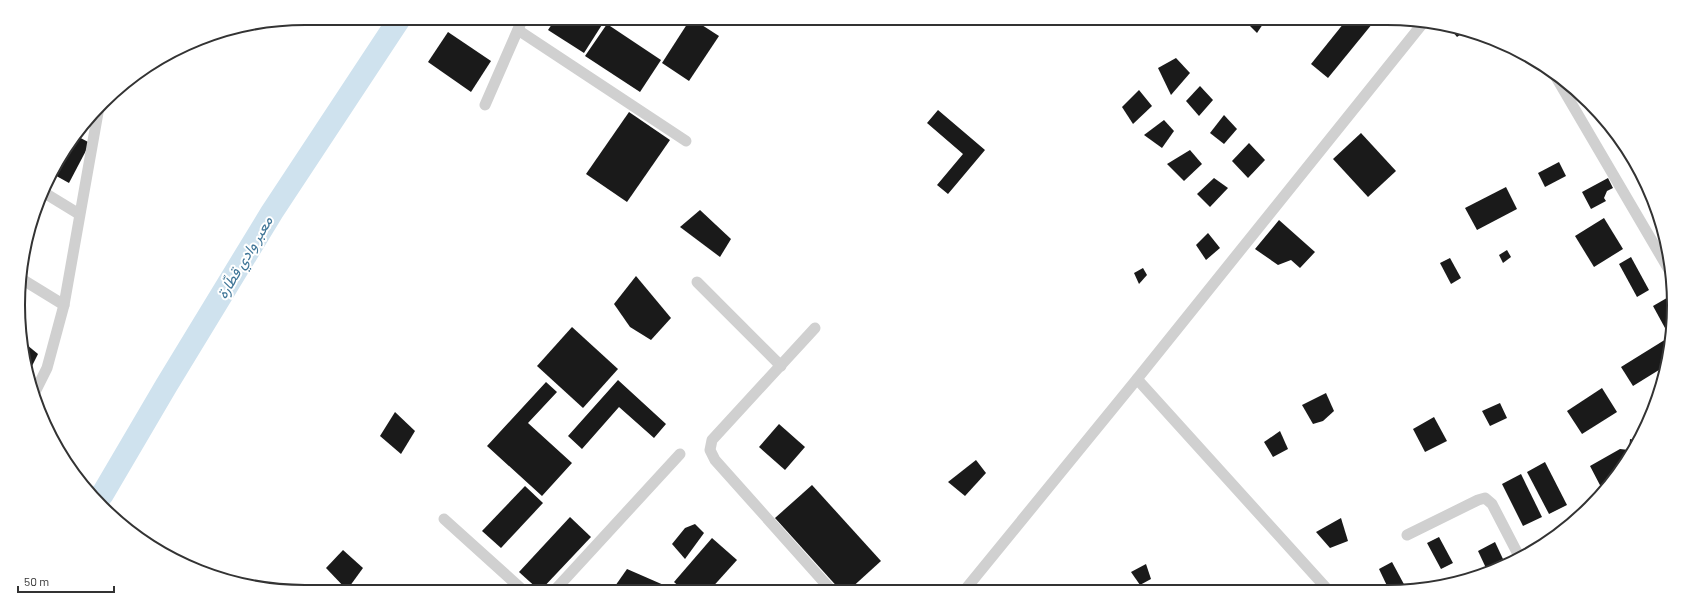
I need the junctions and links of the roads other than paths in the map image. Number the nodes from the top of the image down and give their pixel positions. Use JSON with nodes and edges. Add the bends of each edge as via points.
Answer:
{"nodes":[{"id":1,"x":520,"y":25,"type":"edge"},
{"id":2,"x":1420,"y":27,"type":"edge"},
{"id":3,"x":518,"y":30,"type":"junction"},
{"id":4,"x":1561,"y":86,"type":"edge"},
{"id":5,"x":485,"y":105,"type":"dead end"},
{"id":6,"x":93,"y":121,"type":"edge"},
{"id":7,"x":686,"y":141,"type":"dead end"},
{"id":8,"x":48,"y":195,"type":"edge"},
{"id":9,"x":79,"y":214,"type":"junction"},
{"id":10,"x":1664,"y":261,"type":"edge"},
{"id":11,"x":26,"y":282,"type":"edge"},
{"id":12,"x":697,"y":282,"type":"dead end"},
{"id":13,"x":64,"y":305,"type":"junction"},
{"id":14,"x":815,"y":328,"type":"dead end"},
{"id":15,"x":781,"y":366,"type":"junction"},
{"id":16,"x":1137,"y":379,"type":"junction"},
{"id":17,"x":38,"y":387,"type":"edge"},
{"id":18,"x":680,"y":454,"type":"dead end"},
{"id":19,"x":444,"y":520,"type":"dead end"},
{"id":20,"x":1407,"y":535,"type":"dead end"},
{"id":21,"x":1517,"y":553,"type":"edge"},
{"id":22,"x":517,"y":585,"type":"edge"},
{"id":23,"x":560,"y":585,"type":"edge"},
{"id":24,"x":827,"y":585,"type":"edge"},
{"id":25,"x":968,"y":585,"type":"edge"},
{"id":26,"x":1323,"y":585,"type":"edge"}],
"edges":[{"from":1,"to":3,"type":"street"},
{"from":2,"to":16,"type":"street"},
{"from":3,"to":5,"type":"street"},
{"from":3,"to":7,"type":"street"},
{"from":4,"to":10,"type":"street"},
{"from":6,"to":9,"type":"street"},
{"from":8,"to":9,"type":"street"},
{"from":9,"to":13,"type":"street"},
{"from":11,"to":13,"type":"street"},
{"from":12,"to":15,"type":"street"},
{"from":13,"to":17,"type":"street","via":[[47,368]]},
{"from":14,"to":15,"type":"street"},
{"from":15,"to":24,"type":"street","via":[[712,440],[710,450],[714,460]]},
{"from":16,"to":25,"type":"street"},
{"from":16,"to":26,"type":"street"},
{"from":18,"to":23,"type":"street"},
{"from":19,"to":22,"type":"street"},
{"from":20,"to":21,"type":"street","via":[[1485,498],[1492,504]]}]}
